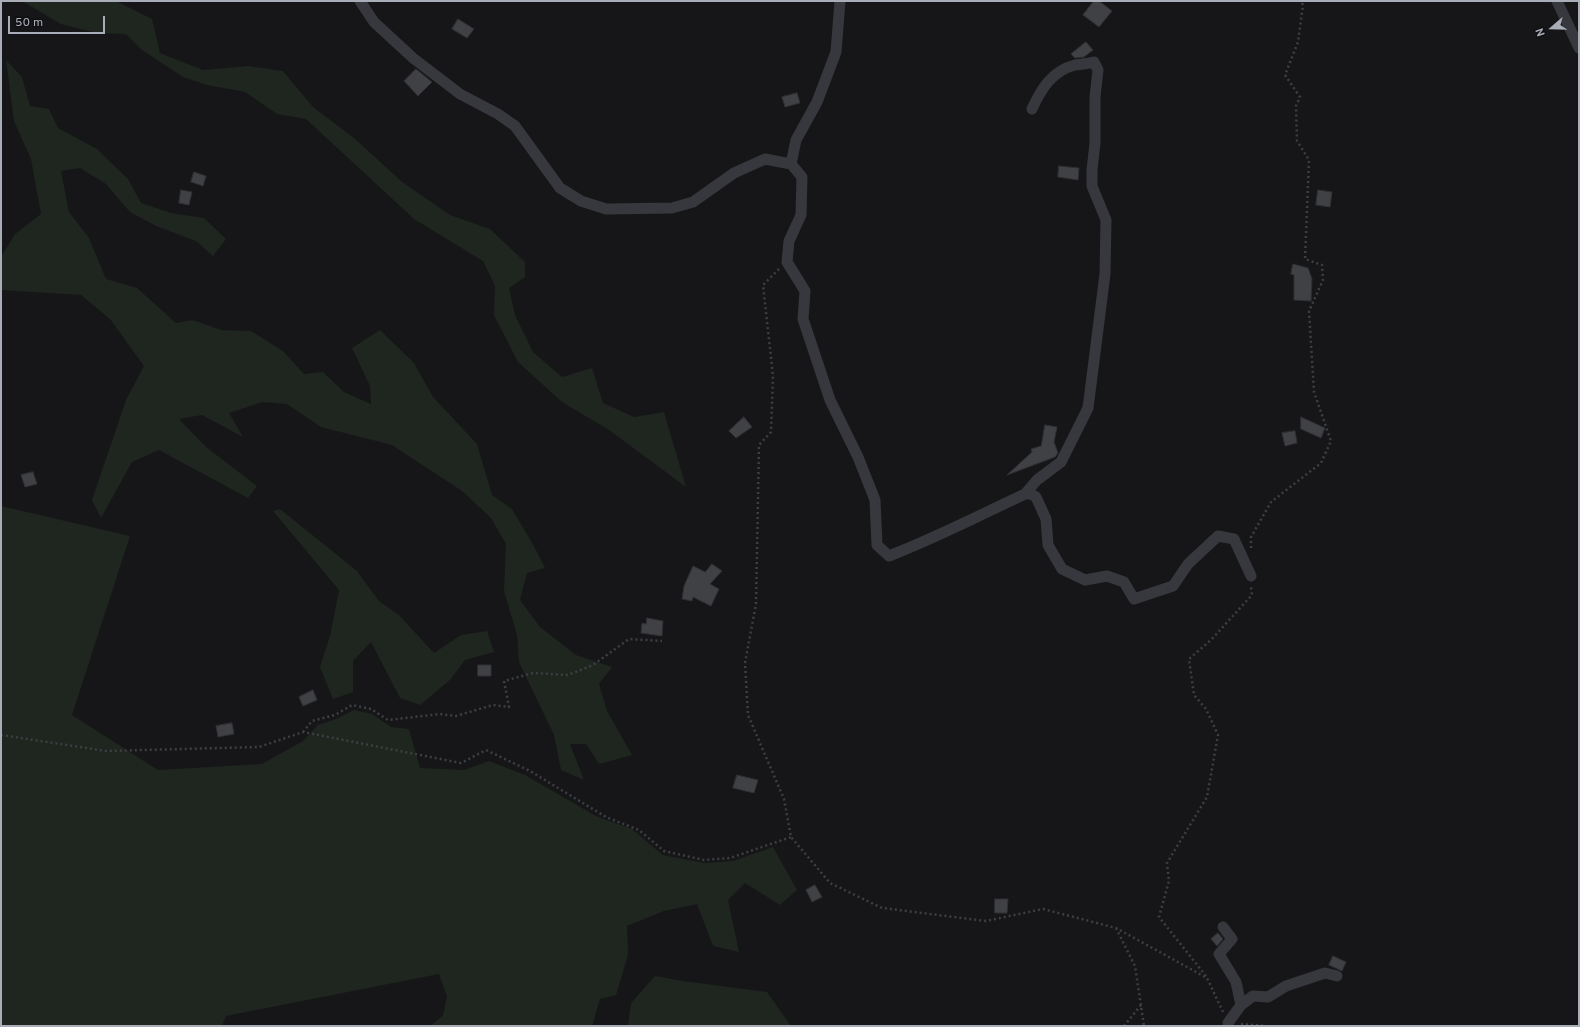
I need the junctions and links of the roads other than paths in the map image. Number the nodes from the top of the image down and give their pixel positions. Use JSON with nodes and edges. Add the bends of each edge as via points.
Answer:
{"nodes":[{"id":1,"x":360,"y":1,"type":"edge"},
{"id":2,"x":840,"y":1,"type":"edge"},
{"id":3,"x":1557,"y":1,"type":"edge"},
{"id":4,"x":1579,"y":48,"type":"edge"},
{"id":5,"x":1032,"y":108,"type":"dead end"},
{"id":6,"x":790,"y":164,"type":"junction"},
{"id":7,"x":1025,"y":494,"type":"junction"},
{"id":8,"x":1251,"y":576,"type":"road end"},
{"id":9,"x":1223,"y":927,"type":"dead end"},
{"id":10,"x":1337,"y":976,"type":"dead end"},
{"id":11,"x":1241,"y":1005,"type":"junction"},
{"id":12,"x":1228,"y":1023,"type":"road end"}],
"edges":[{"from":1,"to":6,"type":"street","via":[[374,22],[413,58],[460,94],[515,126],[560,188],[581,201],[606,209],[672,208],[693,202],[734,173],[765,159]]},
{"from":2,"to":6,"type":"street","via":[[836,52],[817,102],[796,140]]},
{"from":3,"to":4,"type":"street"},
{"from":5,"to":7,"type":"street","via":[[1041,89],[1056,74],[1094,62],[1098,70],[1092,186],[1106,220],[1105,274],[1088,408],[1061,462],[1037,480]]},
{"from":6,"to":7,"type":"street","via":[[802,177],[801,215],[789,241],[787,262],[805,291],[803,319],[830,400],[858,457],[875,500],[877,545],[889,556],[932,539]]},
{"from":7,"to":8,"type":"street","via":[[1036,497],[1046,519],[1048,545],[1062,568],[1085,580],[1107,576],[1124,582],[1134,600],[1172,586],[1188,564],[1218,536],[1234,539]]},
{"from":9,"to":11,"type":"street","via":[[1232,939],[1219,954],[1236,982]]},
{"from":10,"to":11,"type":"street","via":[[1326,973],[1286,986],[1268,997],[1253,996]]},
{"from":11,"to":12,"type":"street"}]}
